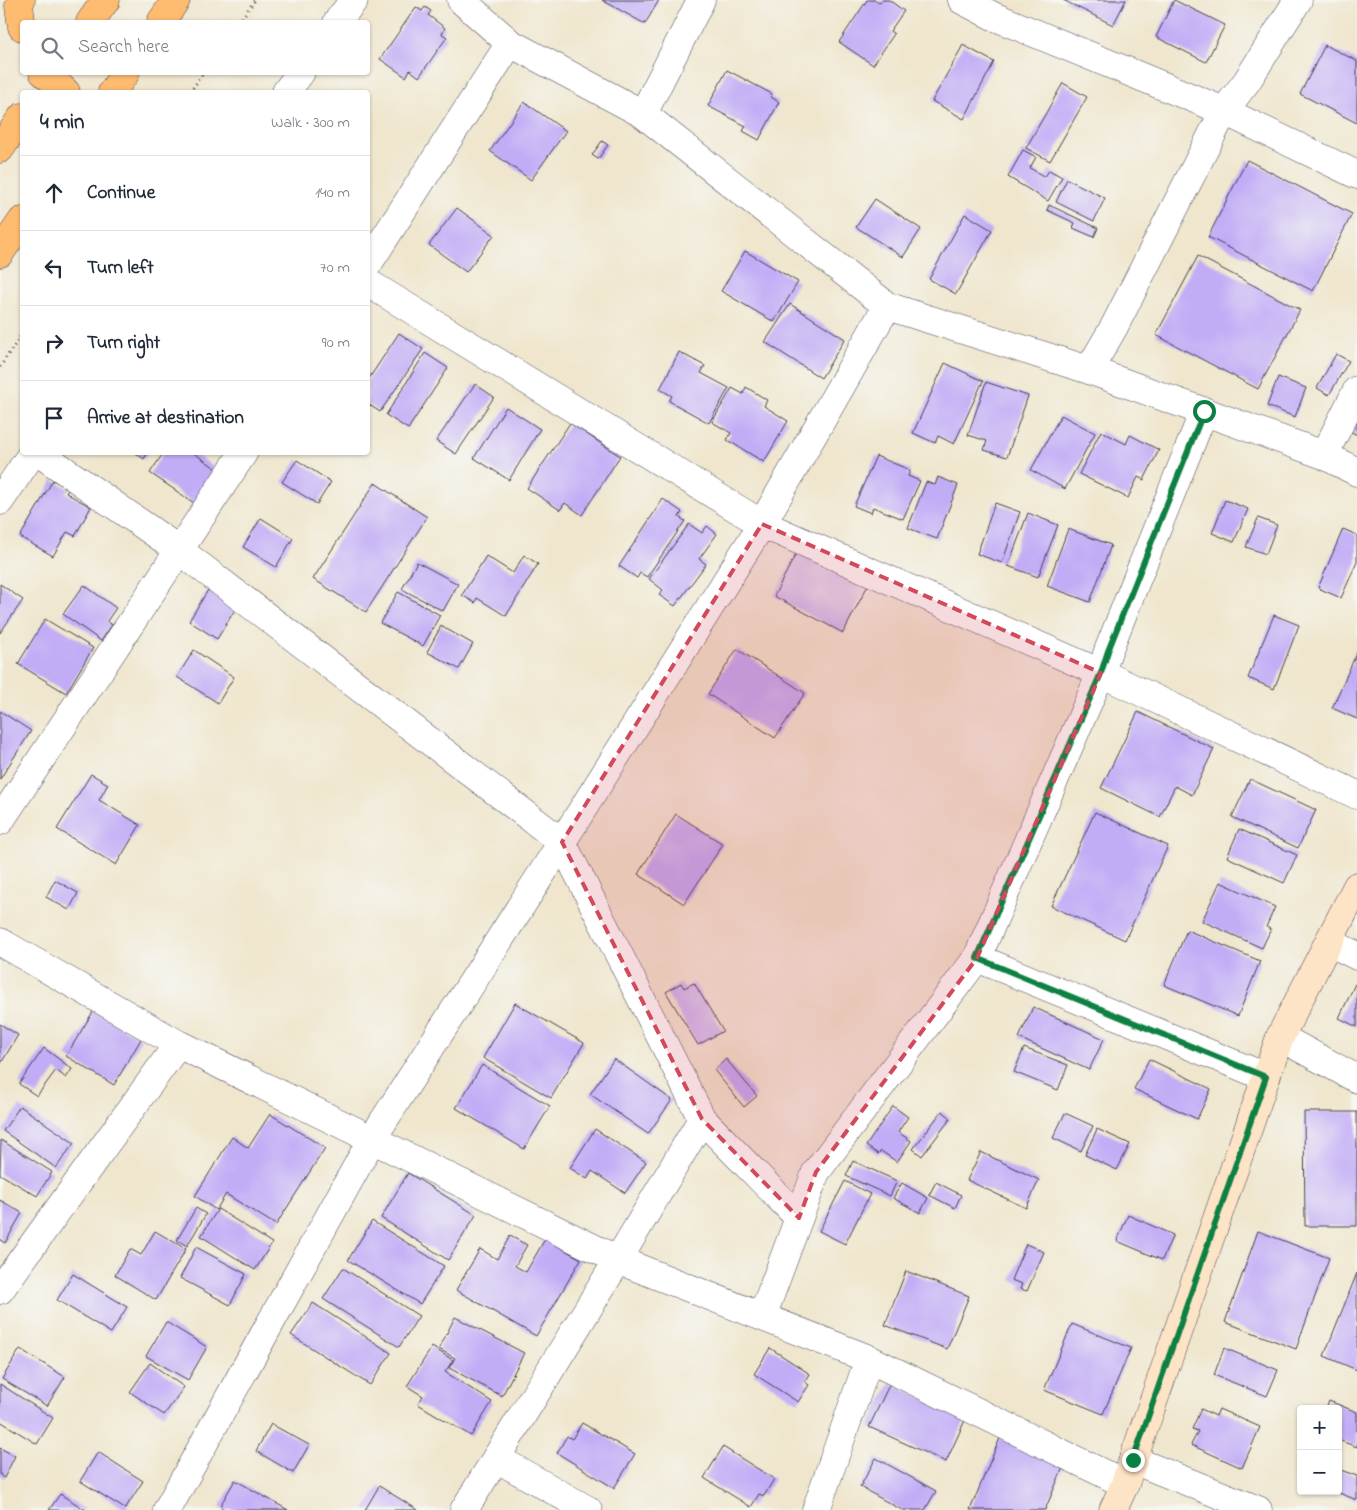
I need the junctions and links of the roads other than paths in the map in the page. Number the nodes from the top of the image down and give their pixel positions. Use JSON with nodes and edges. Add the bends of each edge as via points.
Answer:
{"nodes":[{"id":1,"x":21,"y":0,"type":"edge"},
{"id":2,"x":106,"y":0,"type":"edge"},
{"id":3,"x":176,"y":0,"type":"edge"},
{"id":4,"x":354,"y":0,"type":"edge"},
{"id":5,"x":461,"y":0,"type":"edge"},
{"id":6,"x":701,"y":0,"type":"edge"},
{"id":7,"x":962,"y":0,"type":"edge"},
{"id":8,"x":1298,"y":0,"type":"edge"},
{"id":9,"x":997,"y":8,"type":"edge"},
{"id":10,"x":21,"y":20,"type":"edge"},
{"id":11,"x":91,"y":20,"type":"edge"},
{"id":12,"x":161,"y":20,"type":"edge"},
{"id":13,"x":339,"y":20,"type":"edge"},
{"id":14,"x":510,"y":44,"type":"junction"},
{"id":15,"x":124,"y":75,"type":"edge"},
{"id":16,"x":299,"y":75,"type":"edge"},
{"id":17,"x":113,"y":90,"type":"edge"},
{"id":18,"x":288,"y":90,"type":"edge"},
{"id":19,"x":1224,"y":111,"type":"junction"},
{"id":20,"x":643,"y":114,"type":"junction"},
{"id":21,"x":20,"y":120,"type":"edge"},
{"id":22,"x":0,"y":149,"type":"edge"},
{"id":23,"x":1357,"y":175,"type":"edge"},
{"id":24,"x":20,"y":224,"type":"edge"},
{"id":25,"x":0,"y":254,"type":"edge"},
{"id":26,"x":370,"y":261,"type":"edge"},
{"id":27,"x":370,"y":284,"type":"edge"},
{"id":28,"x":888,"y":306,"type":"junction"},
{"id":29,"x":1089,"y":370,"type":"junction"},
{"id":30,"x":1357,"y":390,"type":"edge"},
{"id":31,"x":1204,"y":411,"type":"junction"},
{"id":32,"x":1324,"y":454,"type":"junction"},
{"id":33,"x":31,"y":455,"type":"edge"},
{"id":34,"x":42,"y":455,"type":"edge"},
{"id":35,"x":242,"y":455,"type":"edge"},
{"id":36,"x":1357,"y":472,"type":"edge"},
{"id":37,"x":0,"y":501,"type":"edge"},
{"id":38,"x":762,"y":524,"type":"junction"},
{"id":39,"x":179,"y":550,"type":"junction"},
{"id":40,"x":1101,"y":673,"type":"junction"},
{"id":41,"x":1357,"y":795,"type":"edge"},
{"id":42,"x":0,"y":820,"type":"edge"},
{"id":43,"x":562,"y":842,"type":"junction"},
{"id":44,"x":1357,"y":886,"type":"edge"},
{"id":45,"x":0,"y":942,"type":"edge"},
{"id":46,"x":1328,"y":942,"type":"junction"},
{"id":47,"x":1357,"y":956,"type":"edge"},
{"id":48,"x":977,"y":958,"type":"junction"},
{"id":49,"x":1280,"y":1037,"type":"junction"},
{"id":50,"x":178,"y":1044,"type":"junction"},
{"id":51,"x":1266,"y":1077,"type":"junction"},
{"id":52,"x":1357,"y":1079,"type":"edge"},
{"id":53,"x":702,"y":1119,"type":"junction"},
{"id":54,"x":372,"y":1139,"type":"junction"},
{"id":55,"x":799,"y":1218,"type":"junction"},
{"id":56,"x":618,"y":1260,"type":"junction"},
{"id":57,"x":0,"y":1290,"type":"edge"},
{"id":58,"x":762,"y":1317,"type":"junction"},
{"id":59,"x":869,"y":1359,"type":"junction"},
{"id":60,"x":496,"y":1458,"type":"junction"},
{"id":61,"x":1129,"y":1472,"type":"junction"},
{"id":62,"x":167,"y":1510,"type":"edge"},
{"id":63,"x":464,"y":1510,"type":"edge"},
{"id":64,"x":588,"y":1510,"type":"edge"},
{"id":65,"x":816,"y":1510,"type":"edge"},
{"id":66,"x":1112,"y":1510,"type":"edge"},
{"id":67,"x":1258,"y":1510,"type":"edge"}],
"edges":[{"from":1,"to":10,"type":"main road"},
{"from":2,"to":11,"type":"main road"},
{"from":3,"to":12,"type":"main road"},
{"from":4,"to":13,"type":"street"},
{"from":5,"to":14,"type":"street"},
{"from":6,"to":20,"type":"street"},
{"from":7,"to":9,"type":"street"},
{"from":8,"to":19,"type":"street"},
{"from":9,"to":19,"type":"street"},
{"from":14,"to":20,"type":"street"},
{"from":14,"to":26,"type":"street"},
{"from":15,"to":17,"type":"main road"},
{"from":16,"to":18,"type":"street"},
{"from":19,"to":23,"type":"street"},
{"from":19,"to":29,"type":"street"},
{"from":20,"to":28,"type":"street"},
{"from":21,"to":22,"type":"main road"},
{"from":24,"to":25,"type":"main road"},
{"from":27,"to":38,"type":"street"},
{"from":28,"to":29,"type":"street"},
{"from":28,"to":38,"type":"street"},
{"from":29,"to":31,"type":"street"},
{"from":30,"to":32,"type":"street"},
{"from":31,"to":32,"type":"street"},
{"from":31,"to":40,"type":"street"},
{"from":32,"to":36,"type":"street"},
{"from":33,"to":37,"type":"street"},
{"from":34,"to":39,"type":"street"},
{"from":35,"to":39,"type":"street"},
{"from":38,"to":40,"type":"street"},
{"from":38,"to":43,"type":"street"},
{"from":39,"to":42,"type":"street"},
{"from":39,"to":43,"type":"street"},
{"from":40,"to":41,"type":"street"},
{"from":40,"to":48,"type":"street"},
{"from":43,"to":53,"type":"street"},
{"from":43,"to":54,"type":"street"},
{"from":44,"to":46,"type":"street"},
{"from":45,"to":50,"type":"street"},
{"from":46,"to":47,"type":"street"},
{"from":46,"to":49,"type":"street"},
{"from":48,"to":51,"type":"street"},
{"from":48,"to":55,"type":"street","via":[[816,1172]]},
{"from":49,"to":51,"type":"street"},
{"from":49,"to":52,"type":"street"},
{"from":50,"to":54,"type":"street"},
{"from":50,"to":57,"type":"street"},
{"from":51,"to":61,"type":"street"},
{"from":53,"to":55,"type":"street"},
{"from":53,"to":56,"type":"street"},
{"from":54,"to":56,"type":"street"},
{"from":54,"to":62,"type":"street"},
{"from":55,"to":58,"type":"street"},
{"from":56,"to":58,"type":"street"},
{"from":56,"to":60,"type":"street"},
{"from":58,"to":59,"type":"street"},
{"from":59,"to":61,"type":"street"},
{"from":59,"to":65,"type":"street"},
{"from":60,"to":63,"type":"street"},
{"from":60,"to":64,"type":"street"},
{"from":61,"to":66,"type":"street"},
{"from":61,"to":67,"type":"street"}]}
